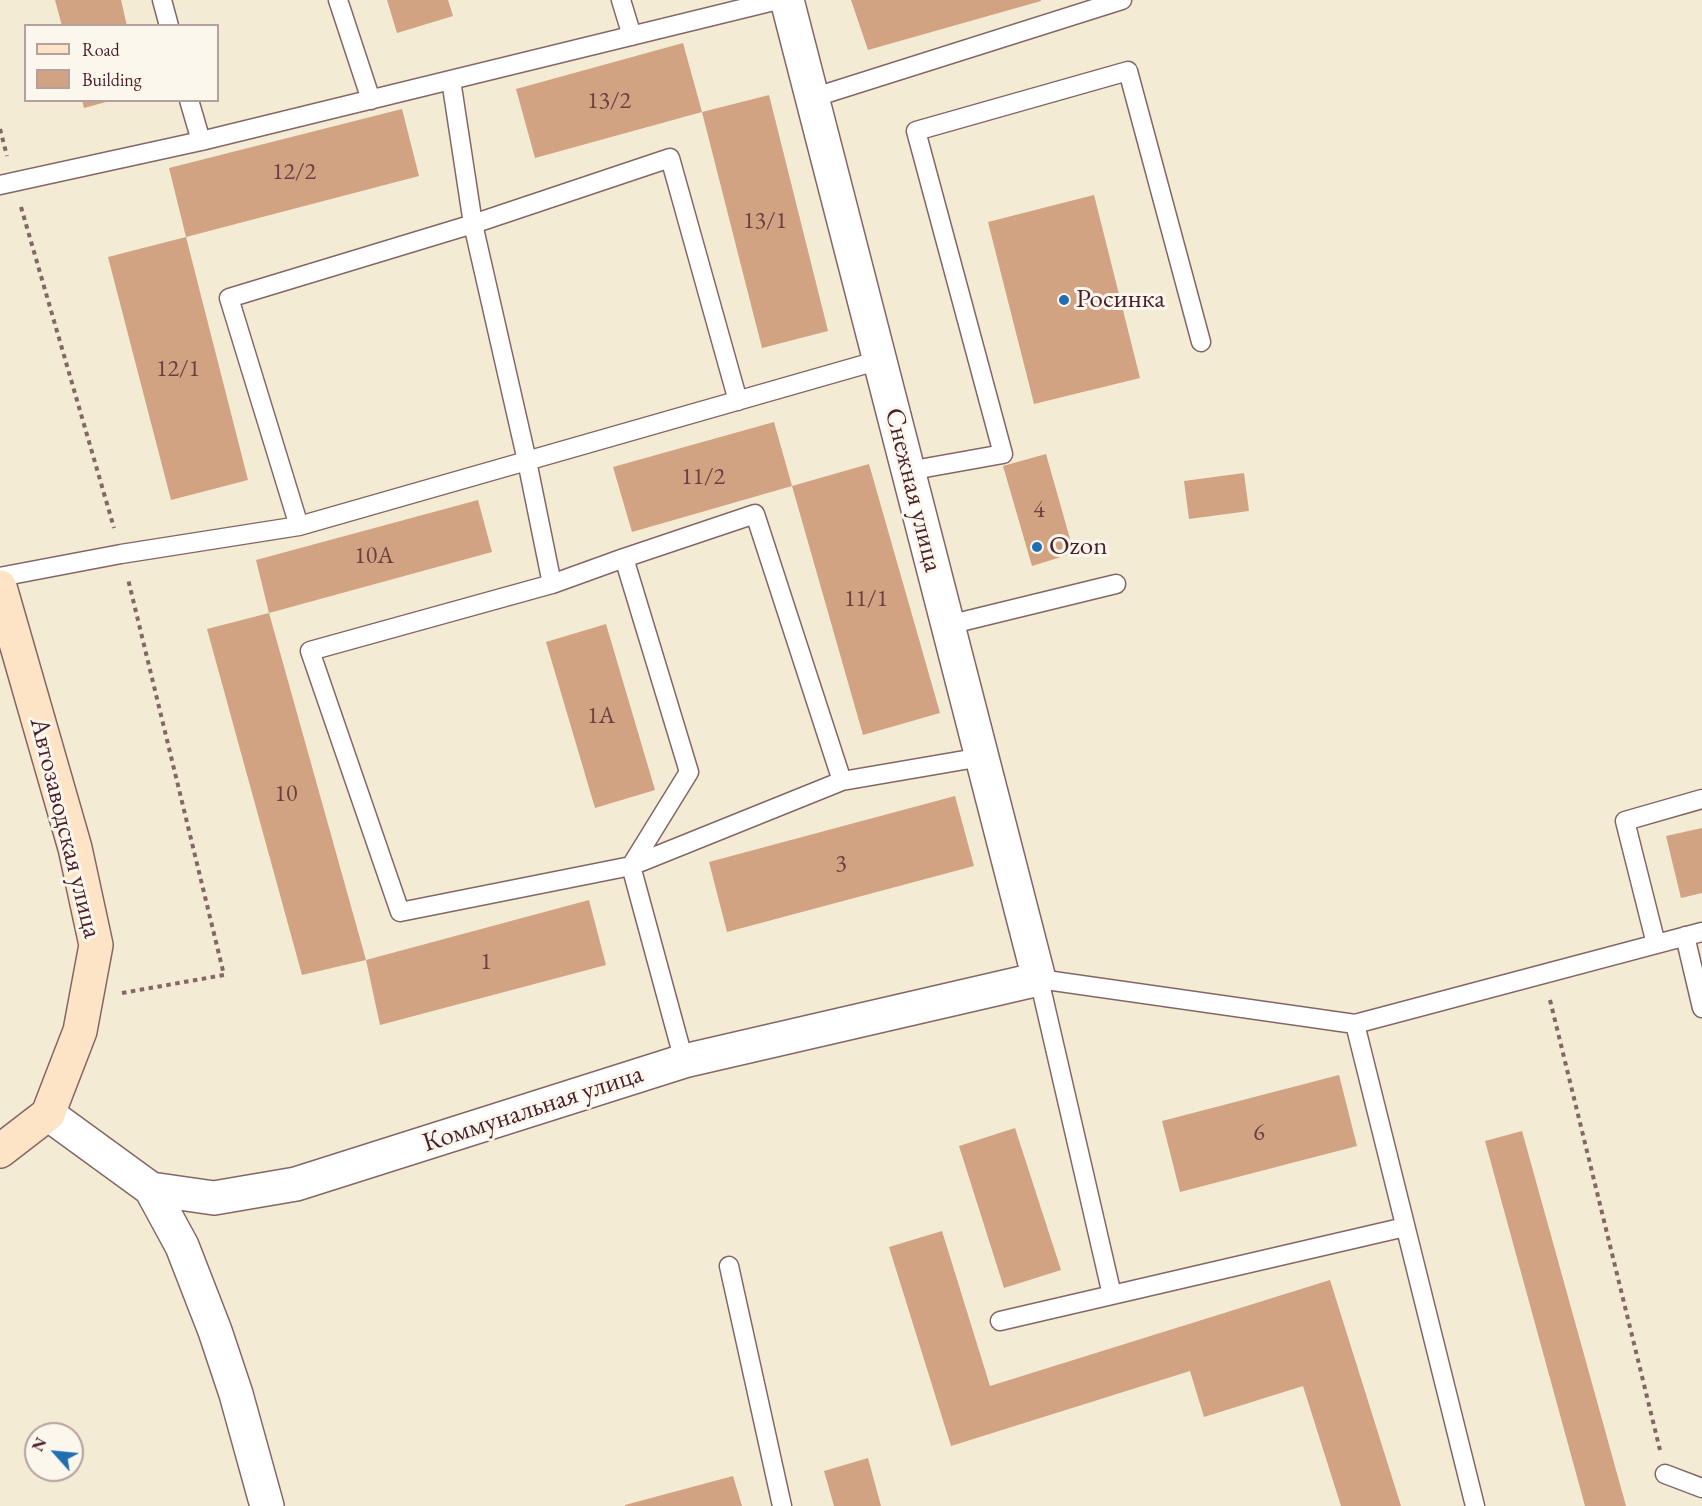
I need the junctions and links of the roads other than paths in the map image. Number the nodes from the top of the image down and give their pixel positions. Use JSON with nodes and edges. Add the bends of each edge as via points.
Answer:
{"nodes":[{"id":1,"x":162,"y":0,"type":"edge"},
{"id":2,"x":338,"y":0,"type":"edge"},
{"id":3,"x":621,"y":0,"type":"edge"},
{"id":4,"x":778,"y":0,"type":"edge"},
{"id":5,"x":787,"y":0,"type":"edge"},
{"id":6,"x":1122,"y":0,"type":"edge"},
{"id":7,"x":168,"y":24,"type":"edge"},
{"id":8,"x":632,"y":36,"type":"junction"},
{"id":9,"x":451,"y":80,"type":"junction"},
{"id":10,"x":812,"y":98,"type":"junction"},
{"id":11,"x":371,"y":100,"type":"junction"},
{"id":12,"x":190,"y":102,"type":"edge"},
{"id":13,"x":201,"y":141,"type":"junction"},
{"id":14,"x":7,"y":183,"type":"edge"},
{"id":15,"x":473,"y":224,"type":"junction"},
{"id":16,"x":1201,"y":342,"type":"dead end"},
{"id":17,"x":880,"y":360,"type":"junction"},
{"id":18,"x":738,"y":401,"type":"junction"},
{"id":19,"x":527,"y":461,"type":"junction"},
{"id":20,"x":908,"y":471,"type":"junction"},
{"id":21,"x":299,"y":526,"type":"junction"},
{"id":22,"x":624,"y":558,"type":"junction"},
{"id":23,"x":0,"y":577,"type":"edge"},
{"id":24,"x":552,"y":584,"type":"junction"},
{"id":25,"x":1116,"y":584,"type":"dead end"},
{"id":26,"x":0,"y":587,"type":"edge"},
{"id":27,"x":948,"y":625,"type":"junction"},
{"id":28,"x":982,"y":757,"type":"junction"},
{"id":29,"x":842,"y":781,"type":"junction"},
{"id":30,"x":1702,"y":800,"type":"edge"},
{"id":31,"x":631,"y":866,"type":"junction"},
{"id":32,"x":1693,"y":934,"type":"edge"},
{"id":33,"x":1656,"y":944,"type":"junction"},
{"id":34,"x":1039,"y":979,"type":"junction"},
{"id":35,"x":1702,"y":1008,"type":"edge"},
{"id":36,"x":1355,"y":1024,"type":"junction"},
{"id":37,"x":684,"y":1061,"type":"junction"},
{"id":38,"x":48,"y":1114,"type":"junction"},
{"id":39,"x":0,"y":1150,"type":"edge"},
{"id":40,"x":151,"y":1189,"type":"junction"},
{"id":41,"x":1405,"y":1227,"type":"junction"},
{"id":42,"x":729,"y":1266,"type":"dead end"},
{"id":43,"x":1112,"y":1295,"type":"junction"},
{"id":44,"x":1000,"y":1321,"type":"dead end"},
{"id":45,"x":1665,"y":1474,"type":"road end"},
{"id":46,"x":1702,"y":1488,"type":"edge"},
{"id":47,"x":267,"y":1506,"type":"edge"},
{"id":48,"x":782,"y":1506,"type":"edge"},
{"id":49,"x":1475,"y":1506,"type":"edge"}],
"edges":[{"from":1,"to":7,"type":"lane"},
{"from":2,"to":11,"type":"lane"},
{"from":3,"to":8,"type":"lane"},
{"from":4,"to":8,"type":"lane"},
{"from":5,"to":10,"type":"street","name":"Снежная улица"},
{"from":6,"to":10,"type":"lane"},
{"from":8,"to":9,"type":"lane"},
{"from":9,"to":11,"type":"lane"},
{"from":9,"to":15,"type":"lane"},
{"from":10,"to":17,"type":"street","name":"Снежная улица"},
{"from":11,"to":13,"type":"lane"},
{"from":12,"to":13,"type":"lane"},
{"from":13,"to":14,"type":"lane"},
{"from":15,"to":18,"type":"lane","via":[[670,158]]},
{"from":15,"to":19,"type":"lane"},
{"from":15,"to":21,"type":"lane","via":[[229,298]]},
{"from":16,"to":20,"type":"lane","via":[[1128,71],[916,130],[1003,454]]},
{"from":17,"to":18,"type":"lane"},
{"from":17,"to":20,"type":"street","name":"Снежная улица"},
{"from":18,"to":19,"type":"lane"},
{"from":19,"to":21,"type":"lane"},
{"from":19,"to":24,"type":"lane"},
{"from":20,"to":27,"type":"street","name":"Снежная улица"},
{"from":21,"to":23,"type":"lane"},
{"from":22,"to":24,"type":"lane"},
{"from":22,"to":29,"type":"lane","via":[[755,514]]},
{"from":22,"to":31,"type":"lane","via":[[689,772]]},
{"from":24,"to":31,"type":"lane","via":[[310,651],[400,912]]},
{"from":25,"to":27,"type":"lane"},
{"from":26,"to":38,"type":"main road","name":"Автозаводская улица","via":[[75,848],[96,945],[80,1031]]},
{"from":27,"to":28,"type":"street","name":"Снежная улица"},
{"from":28,"to":29,"type":"lane"},
{"from":28,"to":34,"type":"street","name":"Снежная улица"},
{"from":29,"to":31,"type":"lane"},
{"from":30,"to":33,"type":"lane","via":[[1625,821]]},
{"from":31,"to":37,"type":"lane"},
{"from":32,"to":33,"type":"lane"},
{"from":32,"to":35,"type":"lane"},
{"from":33,"to":36,"type":"lane"},
{"from":34,"to":36,"type":"lane"},
{"from":34,"to":37,"type":"street","name":"Коммунальная улица"},
{"from":34,"to":43,"type":"lane"},
{"from":36,"to":41,"type":"lane"},
{"from":37,"to":40,"type":"street","name":"Коммунальная улица","via":[[296,1184],[214,1198]]},
{"from":38,"to":39,"type":"main road"},
{"from":38,"to":40,"type":"street","name":"Коммунальная улица"},
{"from":40,"to":47,"type":"street","via":[[182,1246],[215,1331]]},
{"from":41,"to":43,"type":"lane"},
{"from":41,"to":49,"type":"lane"},
{"from":42,"to":48,"type":"lane"},
{"from":43,"to":44,"type":"lane"},
{"from":45,"to":46,"type":"lane"}]}
